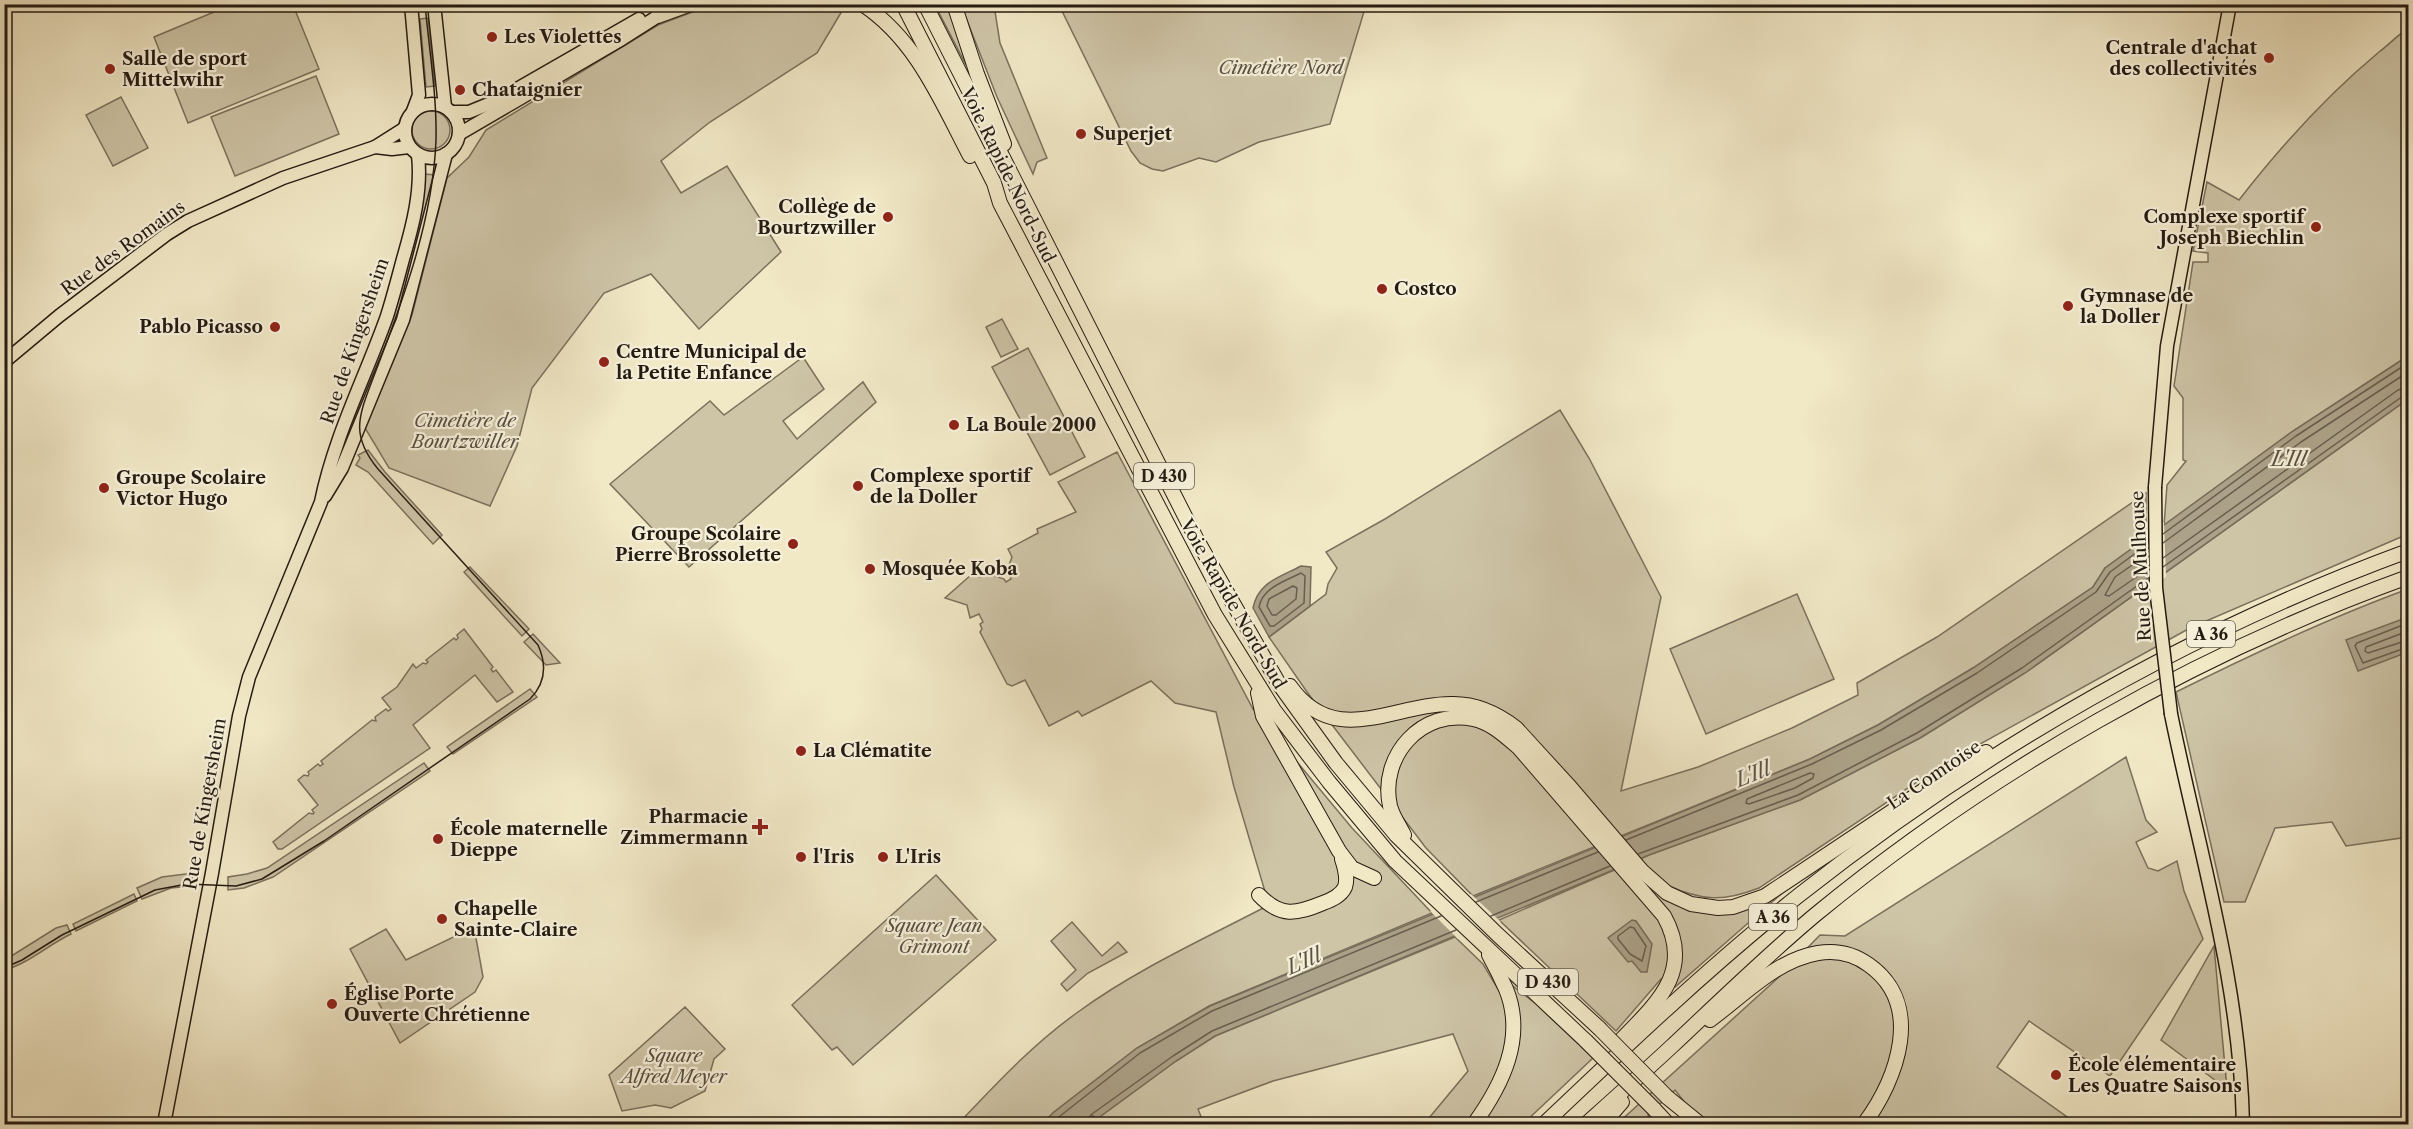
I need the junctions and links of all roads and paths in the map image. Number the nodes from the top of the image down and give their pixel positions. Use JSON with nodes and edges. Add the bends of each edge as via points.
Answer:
{"nodes":[{"id":1,"x":411,"y":4,"type":"edge"},
{"id":2,"x":434,"y":4,"type":"edge"},
{"id":3,"x":674,"y":4,"type":"edge"},
{"id":4,"x":691,"y":4,"type":"edge"},
{"id":5,"x":862,"y":4,"type":"edge"},
{"id":6,"x":903,"y":4,"type":"edge"},
{"id":7,"x":924,"y":4,"type":"edge"},
{"id":8,"x":954,"y":4,"type":"edge"},
{"id":9,"x":2230,"y":4,"type":"edge"},
{"id":10,"x":659,"y":10,"type":"edge"},
{"id":11,"x":448,"y":110,"type":"junction"},
{"id":12,"x":413,"y":111,"type":"junction"},
{"id":13,"x":405,"y":128,"type":"junction"},
{"id":14,"x":459,"y":134,"type":"junction"},
{"id":15,"x":375,"y":147,"type":"junction"},
{"id":16,"x":414,"y":151,"type":"junction"},
{"id":17,"x":446,"y":154,"type":"junction"},
{"id":18,"x":1020,"y":191,"type":"junction"},
{"id":19,"x":1000,"y":203,"type":"junction"},
{"id":20,"x":4,"y":362,"type":"edge"},
{"id":21,"x":321,"y":502,"type":"junction"},
{"id":22,"x":2409,"y":551,"type":"edge"},
{"id":23,"x":2409,"y":577,"type":"edge"},
{"id":24,"x":1269,"y":664,"type":"junction"},
{"id":25,"x":1256,"y":683,"type":"junction"},
{"id":26,"x":2024,"y":736,"type":"junction"},
{"id":27,"x":1564,"y":790,"type":"junction"},
{"id":28,"x":1339,"y":851,"type":"junction"},
{"id":29,"x":1417,"y":854,"type":"junction"},
{"id":30,"x":1374,"y":878,"type":"dead end"},
{"id":31,"x":1259,"y":895,"type":"dead end"},
{"id":32,"x":1484,"y":946,"type":"junction"},
{"id":33,"x":1671,"y":1048,"type":"junction"},
{"id":34,"x":1647,"y":1069,"type":"junction"},
{"id":35,"x":1667,"y":1097,"type":"junction"},
{"id":36,"x":164,"y":1125,"type":"edge"},
{"id":37,"x":1474,"y":1125,"type":"edge"},
{"id":38,"x":1541,"y":1125,"type":"edge"},
{"id":39,"x":1586,"y":1125,"type":"edge"},
{"id":40,"x":1602,"y":1125,"type":"edge"},
{"id":41,"x":1666,"y":1125,"type":"edge"},
{"id":42,"x":1690,"y":1125,"type":"edge"},
{"id":43,"x":1700,"y":1125,"type":"edge"},
{"id":44,"x":1864,"y":1125,"type":"edge"},
{"id":45,"x":2242,"y":1125,"type":"edge"}],
"edges":[{"from":1,"to":12,"type":"main road","via":[[419,95]]},
{"from":2,"to":11,"type":"main road"},
{"from":3,"to":10,"type":"main road"},
{"from":4,"to":10,"type":"highway"},
{"from":5,"to":19,"type":"highway","via":[[893,29],[914,55],[984,183]]},
{"from":6,"to":19,"type":"highway","name":"Voie Rapide Nord-Sud","number":"D 430","via":[[994,183]]},
{"from":7,"to":18,"type":"highway","name":"Voie Rapide Nord-Sud","number":"D 430"},
{"from":8,"to":18,"type":"highway"},
{"from":9,"to":45,"type":"main road","name":"Rue de Mulhouse","bridge":true,"via":[[2167,346],[2155,487],[2156,588],[2171,714],[2227,965],[2239,1056]]},
{"from":10,"to":11,"type":"main road","via":[[496,101],[469,112]]},
{"from":10,"to":14,"type":"main road"},
{"from":11,"to":12,"type":"main road","via":[[429,104]]},
{"from":11,"to":14,"type":"main road","via":[[459,126]]},
{"from":12,"to":13,"type":"main road"},
{"from":13,"to":15,"type":"main road","name":"Rue des Romains"},
{"from":13,"to":16,"type":"main road"},
{"from":14,"to":17,"type":"main road","via":[[453,149]]},
{"from":15,"to":16,"type":"main road","name":"Rue des Romains"},
{"from":15,"to":20,"type":"main road","name":"Rue des Romains","via":[[283,178],[188,221],[58,316]]},
{"from":16,"to":17,"type":"main road","via":[[435,158]]},
{"from":16,"to":21,"type":"main road","name":"Rue de Kingersheim","via":[[420,173],[419,191],[408,242],[387,316],[350,408]]},
{"from":17,"to":21,"type":"main road","name":"Rue de Kingersheim","via":[[403,320],[342,468]]},
{"from":18,"to":24,"type":"highway","name":"Voie Rapide Nord-Sud","number":"D 430","via":[[1197,540]]},
{"from":19,"to":25,"type":"highway","name":"Voie Rapide Nord-Sud","number":"D 430","via":[[1215,615]]},
{"from":21,"to":36,"type":"main road","name":"Rue de Kingersheim","via":[[253,667],[239,716]]},
{"from":22,"to":26,"type":"highway","name":"La Comtoise","number":"A 36","via":[[2233,624]]},
{"from":23,"to":33,"type":"highway","number":"A 36","via":[[2300,621],[2181,677],[2078,733],[1989,788],[1816,914]]},
{"from":24,"to":27,"type":"highway","via":[[1305,704],[1332,717],[1369,719],[1441,704],[1469,705],[1488,711],[1516,728]]},
{"from":24,"to":29,"type":"highway","name":"Voie Rapide Nord-Sud","number":"D 430","via":[[1336,763],[1396,835]]},
{"from":25,"to":28,"type":"highway","via":[[1263,716]]},
{"from":25,"to":32,"type":"highway","name":"Voie Rapide Nord-Sud","number":"D 430","via":[[1293,736],[1395,861]]},
{"from":26,"to":27,"type":"highway","via":[[1954,770],[1765,896],[1733,907],[1679,900],[1660,888]]},
{"from":26,"to":38,"type":"highway","name":"La Comtoise","number":"A 36","via":[[1922,804],[1797,897]]},
{"from":27,"to":29,"type":"highway","via":[[1493,727],[1461,718],[1430,724],[1404,742],[1390,779],[1391,809]]},
{"from":27,"to":38,"type":"highway","via":[[1664,916],[1675,940],[1675,963],[1667,984],[1645,1015]]},
{"from":28,"to":30,"type":"highway","via":[[1352,868]]},
{"from":28,"to":31,"type":"highway","via":[[1345,888],[1332,899],[1295,913],[1275,909]]},
{"from":29,"to":35,"type":"highway","name":"Voie Rapide Nord-Sud","number":"D 430","bridge":true},
{"from":32,"to":37,"type":"highway","via":[[1506,990],[1513,1032],[1500,1082]]},
{"from":32,"to":41,"type":"highway","name":"Voie Rapide Nord-Sud","number":"D 430","bridge":true,"via":[[1586,1041]]},
{"from":33,"to":34,"type":"highway","number":"A 36"},
{"from":33,"to":44,"type":"highway","via":[[1787,963],[1819,953],[1848,954],[1867,963],[1888,983],[1902,1021],[1894,1068]]},
{"from":34,"to":39,"type":"highway","number":"A 36"},
{"from":34,"to":40,"type":"highway"},
{"from":35,"to":42,"type":"highway","name":"Voie Rapide Nord-Sud","number":"D 430"},
{"from":35,"to":43,"type":"highway"}]}
